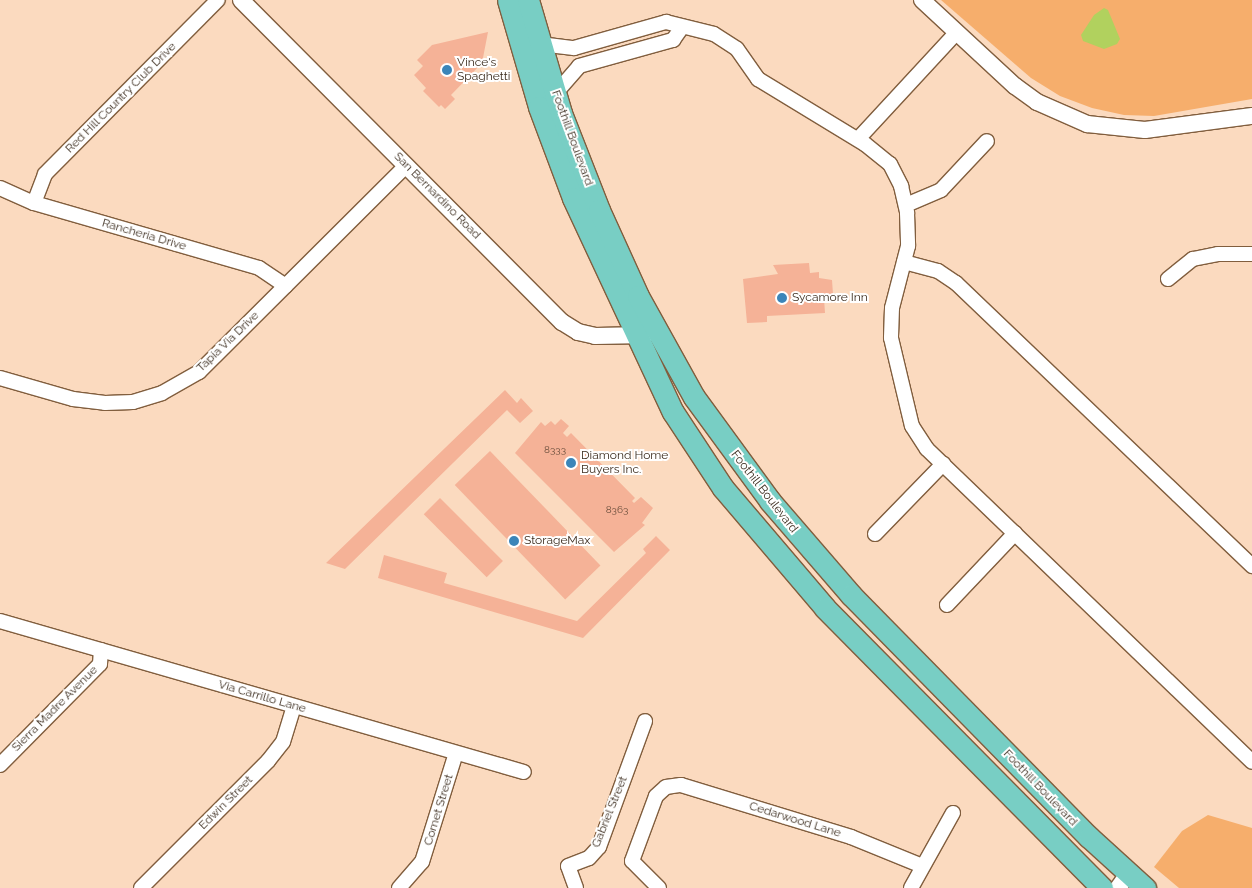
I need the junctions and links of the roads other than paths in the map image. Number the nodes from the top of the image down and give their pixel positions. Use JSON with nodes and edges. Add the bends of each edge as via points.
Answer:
{"nodes":[{"id":1,"x":218,"y":0,"type":"edge"},
{"id":2,"x":240,"y":0,"type":"edge"},
{"id":3,"x":508,"y":0,"type":"edge"},
{"id":4,"x":528,"y":0,"type":"edge"},
{"id":5,"x":922,"y":0,"type":"edge"},
{"id":6,"x":649,"y":26,"type":"junction"},
{"id":7,"x":682,"y":27,"type":"junction"},
{"id":8,"x":956,"y":33,"type":"junction"},
{"id":9,"x":540,"y":44,"type":"junction"},
{"id":10,"x":655,"y":45,"type":"junction"},
{"id":11,"x":574,"y":48,"type":"junction"},
{"id":12,"x":579,"y":66,"type":"junction"},
{"id":13,"x":555,"y":94,"type":"junction"},
{"id":14,"x":1252,"y":116,"type":"edge"},
{"id":15,"x":858,"y":139,"type":"junction"},
{"id":16,"x":987,"y":141,"type":"dead end"},
{"id":17,"x":407,"y":165,"type":"junction"},
{"id":18,"x":0,"y":188,"type":"edge"},
{"id":19,"x":34,"y":203,"type":"junction"},
{"id":20,"x":906,"y":205,"type":"junction"},
{"id":21,"x":1252,"y":254,"type":"edge"},
{"id":22,"x":904,"y":262,"type":"junction"},
{"id":23,"x":1168,"y":279,"type":"dead end"},
{"id":24,"x":286,"y":286,"type":"junction"},
{"id":25,"x":658,"y":334,"type":"junction"},
{"id":26,"x":635,"y":336,"type":"junction"},
{"id":27,"x":0,"y":378,"type":"edge"},
{"id":28,"x":943,"y":464,"type":"junction"},
{"id":29,"x":1015,"y":533,"type":"junction"},
{"id":30,"x":875,"y":534,"type":"dead end"},
{"id":31,"x":1252,"y":566,"type":"edge"},
{"id":32,"x":946,"y":605,"type":"dead end"},
{"id":33,"x":0,"y":620,"type":"edge"},
{"id":34,"x":101,"y":650,"type":"junction"},
{"id":35,"x":294,"y":706,"type":"junction"},
{"id":36,"x":645,"y":721,"type":"dead end"},
{"id":37,"x":456,"y":753,"type":"junction"},
{"id":38,"x":1252,"y":762,"type":"edge"},
{"id":39,"x":0,"y":765,"type":"edge"},
{"id":40,"x":524,"y":772,"type":"dead end"},
{"id":41,"x":953,"y":813,"type":"dead end"},
{"id":42,"x":922,"y":866,"type":"junction"},
{"id":43,"x":1123,"y":881,"type":"edge"},
{"id":44,"x":405,"y":886,"type":"edge"},
{"id":45,"x":141,"y":888,"type":"edge"},
{"id":46,"x":576,"y":888,"type":"edge"},
{"id":47,"x":659,"y":888,"type":"edge"},
{"id":48,"x":912,"y":888,"type":"edge"},
{"id":49,"x":1102,"y":888,"type":"edge"},
{"id":50,"x":1145,"y":888,"type":"edge"}],
"edges":[{"from":1,"to":19,"type":"street","name":"Red Hill Country Club Drive","via":[[45,174]]},
{"from":2,"to":17,"type":"street","name":"San Bernardino Road"},
{"from":3,"to":26,"type":"main road","name":"Foothill Boulevard","via":[[536,98],[570,189]]},
{"from":4,"to":9,"type":"main road","name":"Foothill Boulevard"},
{"from":5,"to":8,"type":"street"},
{"from":6,"to":7,"type":"street","via":[[666,22]]},
{"from":6,"to":10,"type":"street"},
{"from":6,"to":11,"type":"street"},
{"from":7,"to":10,"type":"street","via":[[673,40]]},
{"from":7,"to":15,"type":"street","via":[[722,39],[737,49],[758,79]]},
{"from":8,"to":14,"type":"street","via":[[1037,102],[1088,124],[1145,130]]},
{"from":8,"to":15,"type":"street"},
{"from":9,"to":11,"type":"street"},
{"from":9,"to":13,"type":"main road","name":"Foothill Boulevard"},
{"from":10,"to":12,"type":"street"},
{"from":11,"to":12,"type":"street"},
{"from":12,"to":13,"type":"street"},
{"from":13,"to":25,"type":"main road","name":"Foothill Boulevard","via":[[600,210]]},
{"from":15,"to":20,"type":"street","via":[[890,164]]},
{"from":16,"to":20,"type":"street","via":[[941,190]]},
{"from":17,"to":24,"type":"street","name":"Tapia Via Drive"},
{"from":17,"to":26,"type":"street","name":"San Bernardino Road","via":[[562,322],[578,332],[595,336]]},
{"from":18,"to":19,"type":"street","name":"Rancheria Drive"},
{"from":19,"to":24,"type":"street","name":"Rancheria Drive","via":[[259,268]]},
{"from":20,"to":22,"type":"street","via":[[908,246]]},
{"from":21,"to":23,"type":"street","via":[[1218,254],[1192,260]]},
{"from":22,"to":28,"type":"street","via":[[892,308],[891,338],[912,426],[927,449]]},
{"from":22,"to":31,"type":"street","via":[[938,270],[956,283]]},
{"from":24,"to":27,"type":"street","name":"Tapia Via Drive","via":[[199,372],[162,393],[133,402],[105,403],[73,399]]},
{"from":25,"to":26,"type":"street","name":"San Bernardino Road"},
{"from":25,"to":43,"type":"main road","name":"Foothill Boulevard","via":[[694,397],[801,539]]},
{"from":26,"to":49,"type":"main road","name":"Foothill Boulevard","via":[[673,412],[723,488],[772,550],[825,608]]},
{"from":28,"to":29,"type":"street"},
{"from":28,"to":30,"type":"street"},
{"from":29,"to":32,"type":"street"},
{"from":29,"to":38,"type":"street"},
{"from":33,"to":34,"type":"street","name":"Via Carrillo Lane"},
{"from":34,"to":35,"type":"street","name":"Via Carrillo Lane"},
{"from":34,"to":39,"type":"street","name":"Sierra Madre Avenue","via":[[100,664]]},
{"from":35,"to":37,"type":"street","name":"Via Carrillo Lane"},
{"from":35,"to":45,"type":"street","name":"Edwin Street","via":[[283,742],[268,761]]},
{"from":36,"to":46,"type":"street","name":"Gabriel Street","via":[[599,847],[589,858],[568,866]]},
{"from":37,"to":40,"type":"street","name":"Via Carrillo Lane"},
{"from":37,"to":44,"type":"street","name":"Comet Street","via":[[431,841],[422,862]]},
{"from":41,"to":42,"type":"street"},
{"from":42,"to":47,"type":"street","name":"Cedarwood Lane","via":[[841,834],[681,785],[666,787],[656,796],[632,860]]},
{"from":42,"to":48,"type":"street"},
{"from":43,"to":50,"type":"main road","name":"Foothill Boulevard"}]}
